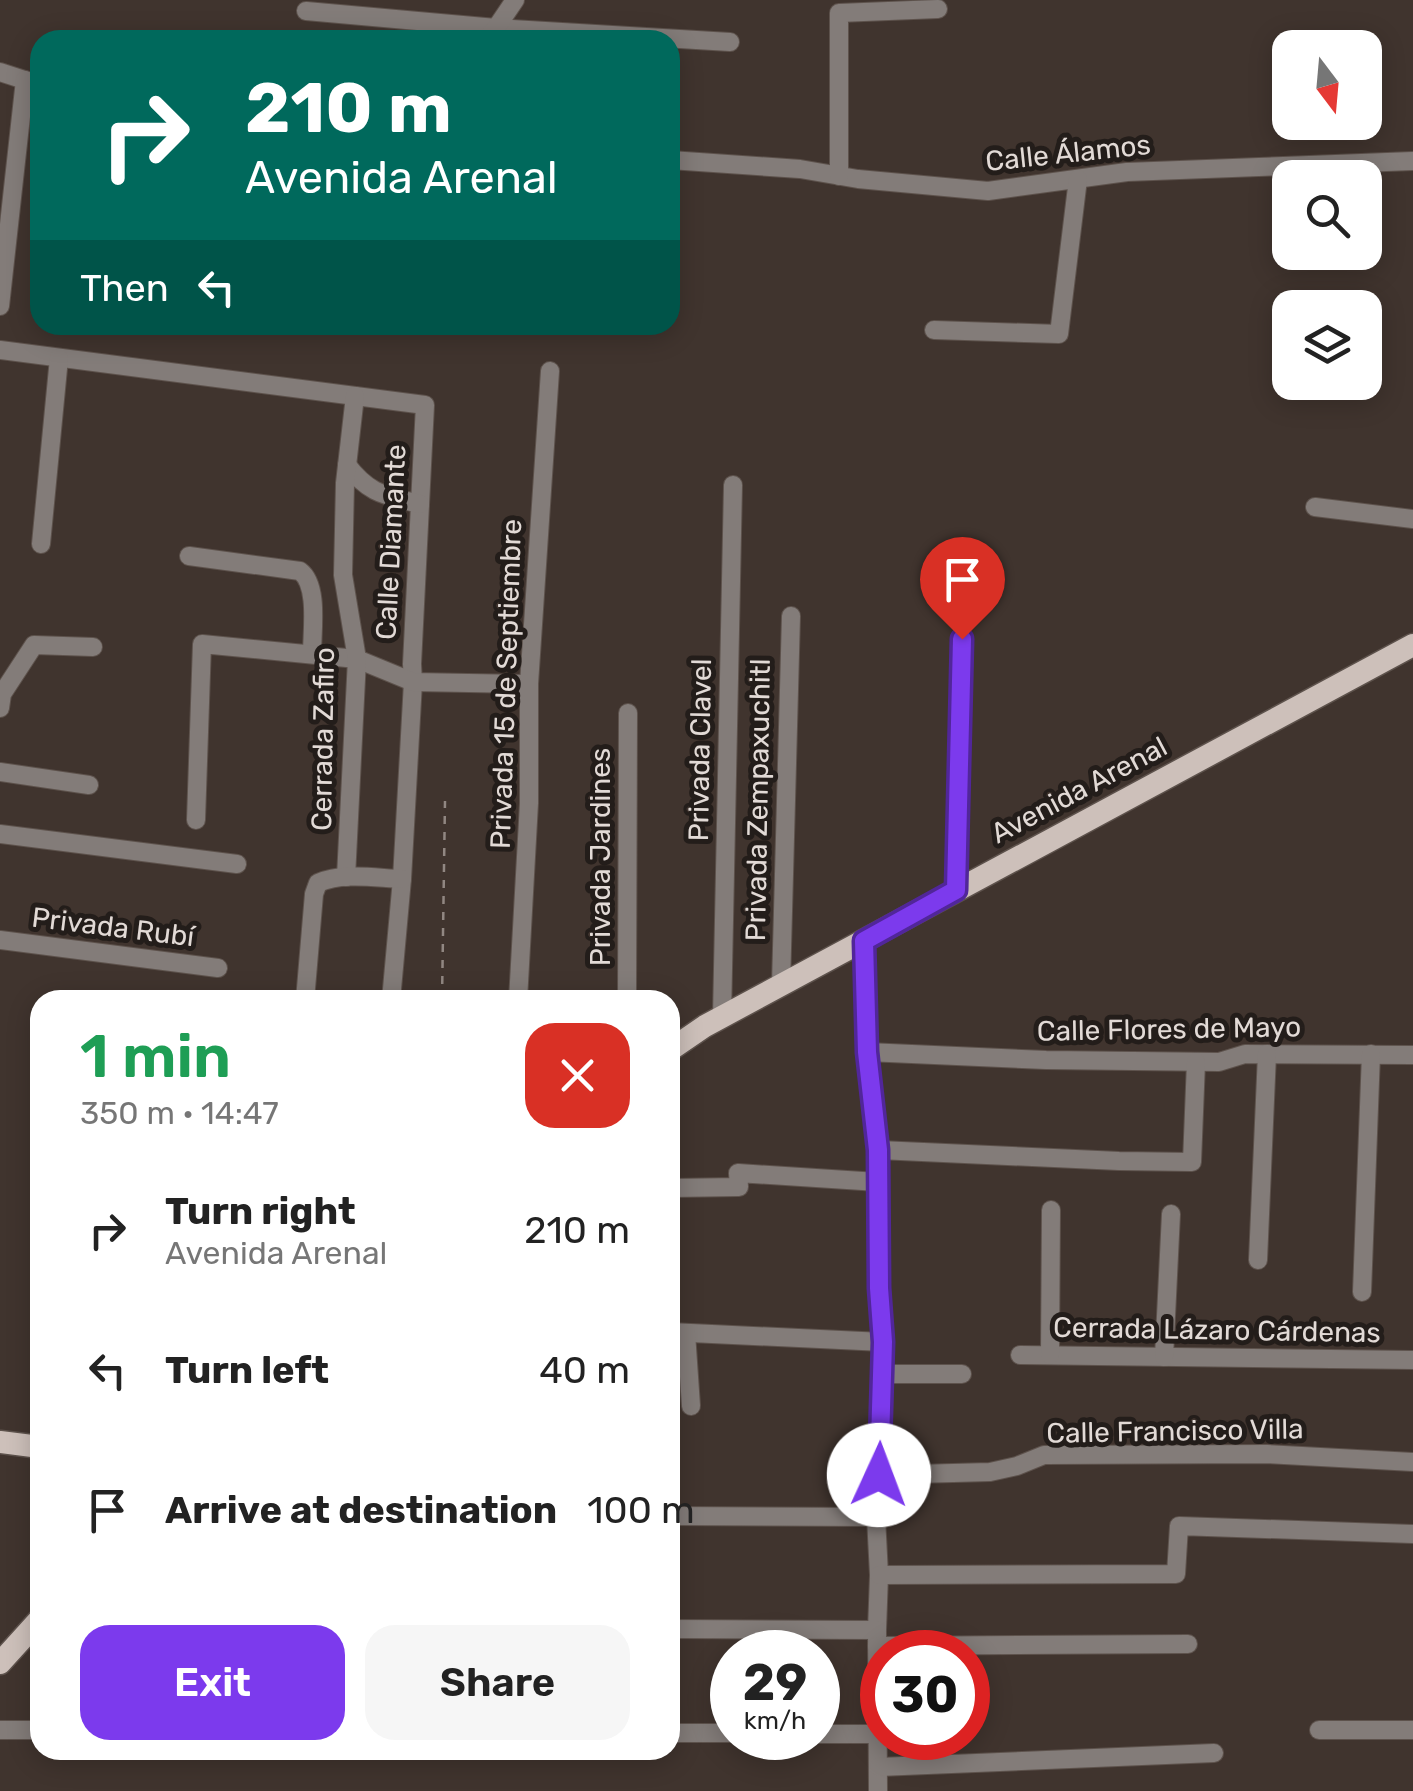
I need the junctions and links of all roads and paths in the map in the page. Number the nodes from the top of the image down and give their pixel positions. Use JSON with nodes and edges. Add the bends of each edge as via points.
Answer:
{"nodes":[{"id":1,"x":515,"y":0,"type":"edge"},
{"id":2,"x":938,"y":9,"type":"dead end"},
{"id":3,"x":306,"y":11,"type":"dead end"},
{"id":4,"x":458,"y":30,"type":"edge"},
{"id":5,"x":493,"y":30,"type":"edge"},
{"id":6,"x":680,"y":40,"type":"edge"},
{"id":7,"x":730,"y":42,"type":"dead end"},
{"id":8,"x":0,"y":72,"type":"edge"},
{"id":9,"x":30,"y":82,"type":"edge"},
{"id":10,"x":30,"y":103,"type":"edge"},
{"id":11,"x":680,"y":161,"type":"edge"},
{"id":12,"x":1413,"y":161,"type":"edge"},
{"id":13,"x":839,"y":176,"type":"junction"},
{"id":14,"x":1078,"y":179,"type":"junction"},
{"id":15,"x":0,"y":306,"type":"edge"},
{"id":16,"x":934,"y":330,"type":"dead end"},
{"id":17,"x":0,"y":350,"type":"edge"},
{"id":18,"x":59,"y":358,"type":"junction"},
{"id":19,"x":550,"y":370,"type":"dead end"},
{"id":20,"x":355,"y":396,"type":"junction"},
{"id":21,"x":346,"y":474,"type":"junction"},
{"id":22,"x":734,"y":485,"type":"dead end"},
{"id":23,"x":420,"y":504,"type":"junction"},
{"id":24,"x":1314,"y":507,"type":"dead end"},
{"id":25,"x":1413,"y":519,"type":"edge"},
{"id":26,"x":42,"y":544,"type":"dead end"},
{"id":27,"x":189,"y":556,"type":"dead end"},
{"id":28,"x":790,"y":616,"type":"dead end"},
{"id":29,"x":962,"y":639,"type":"dead end"},
{"id":30,"x":1413,"y":644,"type":"edge"},
{"id":31,"x":93,"y":648,"type":"dead end"},
{"id":32,"x":312,"y":654,"type":"junction"},
{"id":33,"x":356,"y":659,"type":"junction"},
{"id":34,"x":413,"y":682,"type":"junction"},
{"id":35,"x":529,"y":684,"type":"junction"},
{"id":36,"x":0,"y":708,"type":"edge"},
{"id":37,"x":628,"y":713,"type":"dead end"},
{"id":38,"x":0,"y":772,"type":"edge"},
{"id":39,"x":89,"y":785,"type":"dead end"},
{"id":40,"x":445,"y":801,"type":"dead end"},
{"id":41,"x":196,"y":820,"type":"dead end"},
{"id":42,"x":0,"y":834,"type":"edge"},
{"id":43,"x":236,"y":864,"type":"dead end"},
{"id":44,"x":346,"y":877,"type":"junction"},
{"id":45,"x":402,"y":879,"type":"junction"},
{"id":46,"x":956,"y":890,"type":"junction"},
{"id":47,"x":0,"y":940,"type":"edge"},
{"id":48,"x":864,"y":941,"type":"junction"},
{"id":49,"x":218,"y":968,"type":"dead end"},
{"id":50,"x":781,"y":985,"type":"junction"},
{"id":51,"x":305,"y":990,"type":"edge"},
{"id":52,"x":392,"y":990,"type":"edge"},
{"id":53,"x":442,"y":990,"type":"edge"},
{"id":54,"x":519,"y":990,"type":"edge"},
{"id":55,"x":626,"y":990,"type":"edge"},
{"id":56,"x":722,"y":1017,"type":"junction"},
{"id":57,"x":680,"y":1044,"type":"edge"},
{"id":58,"x":867,"y":1052,"type":"junction"},
{"id":59,"x":1267,"y":1054,"type":"junction"},
{"id":60,"x":1371,"y":1054,"type":"junction"},
{"id":61,"x":1413,"y":1054,"type":"edge"},
{"id":62,"x":1196,"y":1062,"type":"junction"},
{"id":63,"x":878,"y":1150,"type":"junction"},
{"id":64,"x":878,"y":1182,"type":"junction"},
{"id":65,"x":680,"y":1188,"type":"edge"},
{"id":66,"x":1051,"y":1210,"type":"dead end"},
{"id":67,"x":1171,"y":1214,"type":"dead end"},
{"id":68,"x":1258,"y":1260,"type":"dead end"},
{"id":69,"x":1362,"y":1292,"type":"dead end"},
{"id":70,"x":680,"y":1332,"type":"edge"},
{"id":71,"x":883,"y":1342,"type":"junction"},
{"id":72,"x":680,"y":1344,"type":"edge"},
{"id":73,"x":1020,"y":1355,"type":"dead end"},
{"id":74,"x":1050,"y":1355,"type":"junction"},
{"id":75,"x":1164,"y":1357,"type":"junction"},
{"id":76,"x":1413,"y":1360,"type":"edge"},
{"id":77,"x":882,"y":1374,"type":"junction"},
{"id":78,"x":962,"y":1374,"type":"dead end"},
{"id":79,"x":690,"y":1406,"type":"dead end"},
{"id":80,"x":0,"y":1442,"type":"edge"},
{"id":81,"x":30,"y":1446,"type":"edge"},
{"id":82,"x":1413,"y":1462,"type":"edge"},
{"id":83,"x":879,"y":1475,"type":"junction"},
{"id":84,"x":680,"y":1516,"type":"edge"},
{"id":85,"x":876,"y":1517,"type":"junction"},
{"id":86,"x":1413,"y":1534,"type":"edge"},
{"id":87,"x":880,"y":1575,"type":"junction"},
{"id":88,"x":680,"y":1629,"type":"edge"},
{"id":89,"x":877,"y":1630,"type":"edge"},
{"id":90,"x":30,"y":1634,"type":"edge"},
{"id":91,"x":860,"y":1637,"type":"edge"},
{"id":92,"x":990,"y":1640,"type":"edge"},
{"id":93,"x":1188,"y":1644,"type":"dead end"},
{"id":94,"x":0,"y":1664,"type":"edge"},
{"id":95,"x":0,"y":1730,"type":"edge"},
{"id":96,"x":30,"y":1730,"type":"edge"},
{"id":97,"x":1319,"y":1730,"type":"dead end"},
{"id":98,"x":1413,"y":1730,"type":"edge"},
{"id":99,"x":680,"y":1733,"type":"edge"},
{"id":100,"x":710,"y":1733,"type":"edge"},
{"id":101,"x":1214,"y":1753,"type":"dead end"},
{"id":102,"x":879,"y":1760,"type":"edge"},
{"id":103,"x":879,"y":1767,"type":"junction"},
{"id":104,"x":878,"y":1791,"type":"edge"}],
"edges":[{"from":1,"to":5,"type":"street"},
{"from":2,"to":13,"type":"street","via":[[839,13]]},
{"from":3,"to":4,"type":"street"},
{"from":6,"to":7,"type":"street"},
{"from":8,"to":9,"type":"street"},
{"from":10,"to":15,"type":"street"},
{"from":11,"to":13,"type":"street","name":"Calle Álamos"},
{"from":12,"to":14,"type":"street","name":"Calle Álamos"},
{"from":13,"to":14,"type":"street","name":"Calle Álamos","via":[[988,191]]},
{"from":14,"to":16,"type":"street","via":[[1059,334]]},
{"from":17,"to":18,"type":"street"},
{"from":18,"to":20,"type":"street"},
{"from":18,"to":26,"type":"street"},
{"from":19,"to":35,"type":"street","name":"Privada 15 de Septiembre"},
{"from":20,"to":21,"type":"street","name":"Cerrada Zafiro"},
{"from":20,"to":23,"type":"street","name":"Calle Diamante","via":[[425,405]]},
{"from":21,"to":23,"type":"street","via":[[371,490]]},
{"from":21,"to":33,"type":"street","name":"Cerrada Zafiro","via":[[344,575]]},
{"from":22,"to":56,"type":"street","name":"Privada Clavel"},
{"from":23,"to":34,"type":"street","name":"Calle Diamante"},
{"from":24,"to":25,"type":"street"},
{"from":27,"to":32,"type":"street","via":[[300,570],[312,589]]},
{"from":28,"to":50,"type":"street","name":"Privada Zempaxuchitl"},
{"from":29,"to":46,"type":"street"},
{"from":30,"to":46,"type":"main road","name":"Avenida Arenal"},
{"from":31,"to":36,"type":"street","via":[[34,644]]},
{"from":32,"to":33,"type":"street"},
{"from":32,"to":41,"type":"street","via":[[202,644]]},
{"from":33,"to":34,"type":"street"},
{"from":33,"to":44,"type":"street","name":"Cerrada Zafiro"},
{"from":34,"to":35,"type":"street"},
{"from":34,"to":45,"type":"street","name":"Calle Diamante"},
{"from":35,"to":54,"type":"street","name":"Privada 15 de Septiembre"},
{"from":37,"to":55,"type":"street","name":"Privada Jardines"},
{"from":38,"to":39,"type":"street"},
{"from":40,"to":53,"type":"path"},
{"from":42,"to":43,"type":"street"},
{"from":44,"to":45,"type":"street"},
{"from":44,"to":51,"type":"street","via":[[318,883],[314,894]]},
{"from":45,"to":52,"type":"street","name":"Calle Diamante"},
{"from":46,"to":48,"type":"main road","name":"Avenida Arenal"},
{"from":47,"to":49,"type":"street","name":"Privada Rubí"},
{"from":48,"to":50,"type":"main road","name":"Avenida Arenal"},
{"from":48,"to":58,"type":"street"},
{"from":50,"to":56,"type":"main road","name":"Avenida Arenal"},
{"from":56,"to":57,"type":"main road","name":"Avenida Arenal"},
{"from":58,"to":62,"type":"street","name":"Calle Flores de Mayo"},
{"from":58,"to":63,"type":"street"},
{"from":59,"to":60,"type":"street","name":"Calle Flores de Mayo"},
{"from":59,"to":62,"type":"street","name":"Calle Flores de Mayo"},
{"from":59,"to":68,"type":"street"},
{"from":60,"to":61,"type":"street","name":"Calle Flores de Mayo"},
{"from":60,"to":69,"type":"street"},
{"from":62,"to":63,"type":"street","via":[[1192,1162]]},
{"from":63,"to":64,"type":"street"},
{"from":64,"to":65,"type":"street","via":[[738,1173],[739,1187]]},
{"from":64,"to":71,"type":"street"},
{"from":66,"to":74,"type":"street"},
{"from":67,"to":75,"type":"street"},
{"from":70,"to":71,"type":"street"},
{"from":71,"to":77,"type":"street"},
{"from":72,"to":79,"type":"street"},
{"from":73,"to":74,"type":"street","name":"Cerrada Lázaro Cárdenas"},
{"from":74,"to":75,"type":"street","name":"Cerrada Lázaro Cárdenas"},
{"from":75,"to":76,"type":"street","name":"Cerrada Lázaro Cárdenas"},
{"from":77,"to":78,"type":"street"},
{"from":77,"to":83,"type":"street"},
{"from":80,"to":81,"type":"main road"},
{"from":82,"to":83,"type":"street","name":"Calle Francisco Villa","via":[[1267,1454],[1044,1455],[990,1472]]},
{"from":83,"to":85,"type":"street"},
{"from":84,"to":85,"type":"street"},
{"from":85,"to":87,"type":"street"},
{"from":86,"to":87,"type":"street","via":[[1179,1526],[1176,1574]]},
{"from":87,"to":89,"type":"street"},
{"from":88,"to":91,"type":"street"},
{"from":90,"to":94,"type":"main road"},
{"from":92,"to":93,"type":"street"},
{"from":95,"to":96,"type":"street"},
{"from":97,"to":98,"type":"street"},
{"from":99,"to":100,"type":"street"},
{"from":101,"to":103,"type":"street"},
{"from":102,"to":103,"type":"street"},
{"from":103,"to":104,"type":"street"}]}
